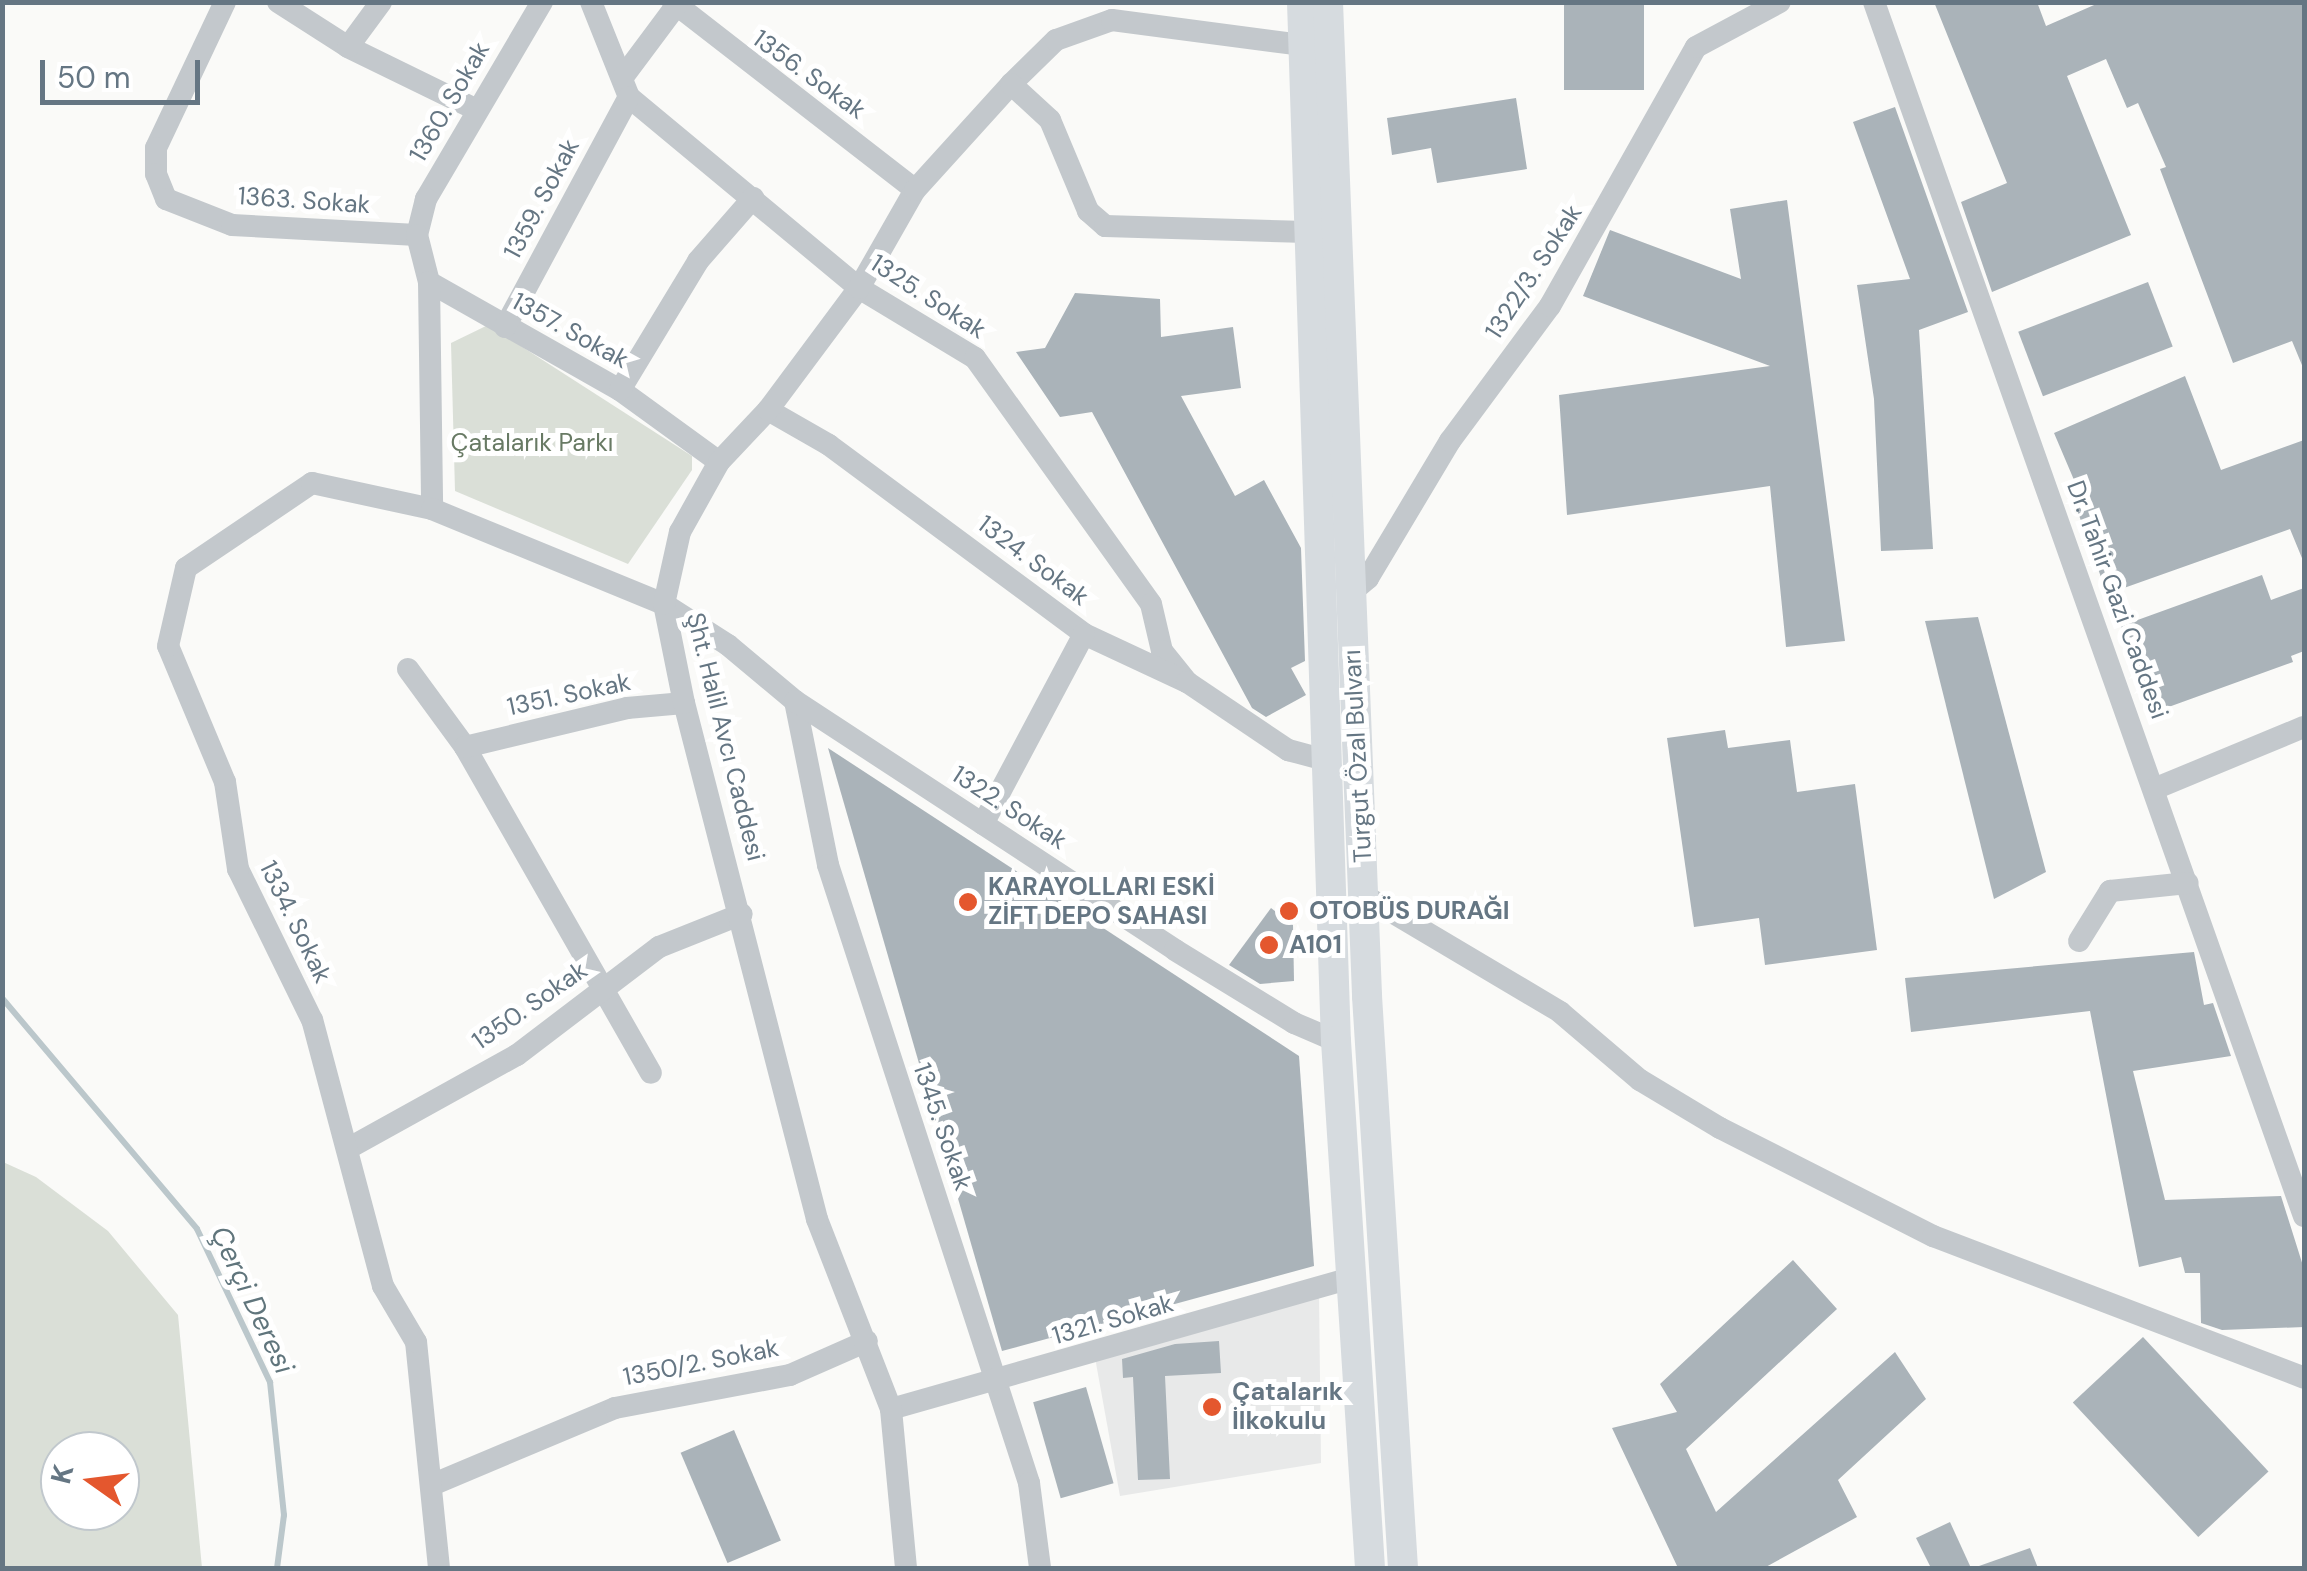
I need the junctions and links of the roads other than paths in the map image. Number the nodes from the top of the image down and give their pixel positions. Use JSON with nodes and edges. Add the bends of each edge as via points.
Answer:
{"nodes":[{"id":1,"x":225,"y":2,"type":"edge"},
{"id":2,"x":278,"y":2,"type":"edge"},
{"id":3,"x":381,"y":2,"type":"edge"},
{"id":4,"x":542,"y":2,"type":"edge"},
{"id":5,"x":591,"y":2,"type":"edge"},
{"id":6,"x":1302,"y":2,"type":"edge"},
{"id":7,"x":1328,"y":2,"type":"edge"},
{"id":8,"x":1780,"y":2,"type":"edge"},
{"id":9,"x":1874,"y":2,"type":"edge"},
{"id":10,"x":675,"y":4,"type":"edge"},
{"id":11,"x":1303,"y":45,"type":"junction"},
{"id":12,"x":348,"y":47,"type":"junction"},
{"id":13,"x":1011,"y":84,"type":"junction"},
{"id":14,"x":626,"y":87,"type":"junction"},
{"id":15,"x":476,"y":108,"type":"junction"},
{"id":16,"x":915,"y":190,"type":"junction"},
{"id":17,"x":753,"y":198,"type":"junction"},
{"id":18,"x":1307,"y":232,"type":"junction"},
{"id":19,"x":417,"y":235,"type":"junction"},
{"id":20,"x":429,"y":282,"type":"junction"},
{"id":21,"x":859,"y":288,"type":"junction"},
{"id":22,"x":505,"y":326,"type":"junction"},
{"id":23,"x":620,"y":390,"type":"junction"},
{"id":24,"x":768,"y":410,"type":"junction"},
{"id":25,"x":719,"y":462,"type":"junction"},
{"id":26,"x":432,"y":509,"type":"junction"},
{"id":27,"x":1348,"y":595,"type":"junction"},
{"id":28,"x":664,"y":604,"type":"junction"},
{"id":29,"x":1084,"y":634,"type":"junction"},
{"id":30,"x":408,"y":669,"type":"dead end"},
{"id":31,"x":1187,"y":682,"type":"junction"},
{"id":32,"x":796,"y":701,"type":"junction"},
{"id":33,"x":684,"y":703,"type":"junction"},
{"id":34,"x":2304,"y":727,"type":"edge"},
{"id":35,"x":466,"y":746,"type":"junction"},
{"id":36,"x":1329,"y":760,"type":"junction"},
{"id":37,"x":2154,"y":789,"type":"junction"},
{"id":38,"x":983,"y":824,"type":"junction"},
{"id":39,"x":2188,"y":883,"type":"junction"},
{"id":40,"x":1365,"y":896,"type":"junction"},
{"id":41,"x":742,"y":914,"type":"junction"},
{"id":42,"x":2079,"y":942,"type":"dead end"},
{"id":43,"x":604,"y":990,"type":"junction"},
{"id":44,"x":1336,"y":1041,"type":"junction"},
{"id":45,"x":650,"y":1074,"type":"dead end"},
{"id":46,"x":350,"y":1148,"type":"junction"},
{"id":47,"x":2304,"y":1216,"type":"edge"},
{"id":48,"x":1348,"y":1279,"type":"junction"},
{"id":49,"x":868,"y":1341,"type":"junction"},
{"id":50,"x":2304,"y":1378,"type":"edge"},
{"id":51,"x":999,"y":1382,"type":"junction"},
{"id":52,"x":891,"y":1409,"type":"junction"},
{"id":53,"x":434,"y":1484,"type":"junction"},
{"id":54,"x":439,"y":1568,"type":"edge"},
{"id":55,"x":906,"y":1568,"type":"edge"},
{"id":56,"x":1040,"y":1568,"type":"edge"},
{"id":57,"x":1370,"y":1568,"type":"edge"},
{"id":58,"x":1403,"y":1568,"type":"edge"}],
"edges":[{"from":1,"to":19,"type":"street","name":"1363. Sokak","via":[[156,148],[156,174],[166,199],[232,226]]},
{"from":2,"to":12,"type":"street"},
{"from":3,"to":12,"type":"street"},
{"from":4,"to":15,"type":"street","name":"1360. Sokak"},
{"from":5,"to":14,"type":"street","name":"1325. Sokak"},
{"from":6,"to":11,"type":"main road"},
{"from":7,"to":27,"type":"main road","name":"Turgut Özal Bulvarı"},
{"from":8,"to":27,"type":"street","name":"1322/3. Sokak","via":[[1696,48],[1550,306],[1450,441],[1368,578]]},
{"from":9,"to":37,"type":"street","name":"Dr. Tahir Gazi Caddesi"},
{"from":10,"to":14,"type":"street","name":"1359. Sokak"},
{"from":10,"to":16,"type":"street","name":"1356. Sokak"},
{"from":11,"to":13,"type":"street","name":"Şht. Halil Avcı Caddesi","via":[[1112,20],[1056,40]]},
{"from":11,"to":18,"type":"main road"},
{"from":12,"to":15,"type":"street"},
{"from":13,"to":16,"type":"street","name":"Şht. Halil Avcı Caddesi"},
{"from":13,"to":18,"type":"street","via":[[1050,120],[1088,211],[1105,226]]},
{"from":14,"to":17,"type":"street","name":"1325. Sokak"},
{"from":14,"to":22,"type":"street","name":"1359. Sokak"},
{"from":15,"to":19,"type":"street","name":"1360. Sokak","via":[[426,199]]},
{"from":16,"to":21,"type":"street","name":"Şht. Halil Avcı Caddesi"},
{"from":17,"to":21,"type":"street","name":"1325. Sokak"},
{"from":17,"to":23,"type":"street","via":[[698,261]]},
{"from":18,"to":36,"type":"main road"},
{"from":19,"to":20,"type":"street"},
{"from":20,"to":22,"type":"street","name":"1357. Sokak"},
{"from":20,"to":26,"type":"street"},
{"from":21,"to":24,"type":"street","name":"Şht. Halil Avcı Caddesi"},
{"from":21,"to":31,"type":"street","name":"1325. Sokak","via":[[976,358],[1151,604],[1162,652]]},
{"from":22,"to":23,"type":"street","name":"1357. Sokak"},
{"from":23,"to":25,"type":"street","name":"1357. Sokak"},
{"from":24,"to":25,"type":"street","name":"Şht. Halil Avcı Caddesi"},
{"from":24,"to":29,"type":"street","name":"1324. Sokak","via":[[829,445]]},
{"from":25,"to":28,"type":"street","name":"Şht. Halil Avcı Caddesi","via":[[680,532]]},
{"from":26,"to":28,"type":"street"},
{"from":26,"to":46,"type":"street","name":"1334. Sokak","via":[[312,482],[203,552],[186,568],[172,609],[168,646],[225,782],[238,869],[312,1020]]},
{"from":27,"to":40,"type":"main road","name":"Turgut Özal Bulvarı"},
{"from":28,"to":32,"type":"street","name":"1322. Sokak"},
{"from":28,"to":33,"type":"street","name":"Şht. Halil Avcı Caddesi"},
{"from":29,"to":31,"type":"street","name":"1324. Sokak"},
{"from":29,"to":38,"type":"street"},
{"from":30,"to":35,"type":"street"},
{"from":31,"to":36,"type":"street","name":"1324. Sokak","via":[[1288,750]]},
{"from":32,"to":38,"type":"street","name":"1322. Sokak"},
{"from":32,"to":51,"type":"street","name":"1345. Sokak","via":[[828,864]]},
{"from":33,"to":35,"type":"street","name":"1351. Sokak","via":[[627,708]]},
{"from":33,"to":41,"type":"street","name":"Şht. Halil Avcı Caddesi"},
{"from":34,"to":37,"type":"street"},
{"from":35,"to":43,"type":"street"},
{"from":36,"to":44,"type":"main road"},
{"from":37,"to":39,"type":"street","name":"Dr. Tahir Gazi Caddesi"},
{"from":38,"to":44,"type":"street","name":"1322. Sokak","via":[[1277,1012]]},
{"from":39,"to":42,"type":"street","via":[[2110,891]]},
{"from":39,"to":47,"type":"street","name":"Dr. Tahir Gazi Caddesi"},
{"from":40,"to":50,"type":"street","via":[[1560,1012],[1640,1080],[1720,1128],[1933,1236]]},
{"from":40,"to":58,"type":"main road","name":"Turgut Özal Bulvarı"},
{"from":41,"to":43,"type":"street","name":"1350. Sokak","via":[[659,947]]},
{"from":41,"to":49,"type":"street","name":"Şht. Halil Avcı Caddesi","via":[[816,1218]]},
{"from":43,"to":45,"type":"street"},
{"from":43,"to":46,"type":"street","name":"1350. Sokak","via":[[517,1055]]},
{"from":44,"to":48,"type":"main road"},
{"from":46,"to":53,"type":"street","name":"1334. Sokak","via":[[383,1286],[416,1342]]},
{"from":48,"to":51,"type":"street","name":"1321. Sokak"},
{"from":48,"to":57,"type":"main road"},
{"from":49,"to":52,"type":"street","name":"Şht. Halil Avcı Caddesi"},
{"from":49,"to":53,"type":"street","name":"1350/2. Sokak","via":[[790,1376],[615,1408]]},
{"from":51,"to":52,"type":"street","name":"1321. Sokak"},
{"from":51,"to":56,"type":"street","name":"1345. Sokak","via":[[1029,1483]]},
{"from":52,"to":55,"type":"street","name":"Şht. Halil Avcı Caddesi"},
{"from":53,"to":54,"type":"street","name":"1334. Sokak"}]}
